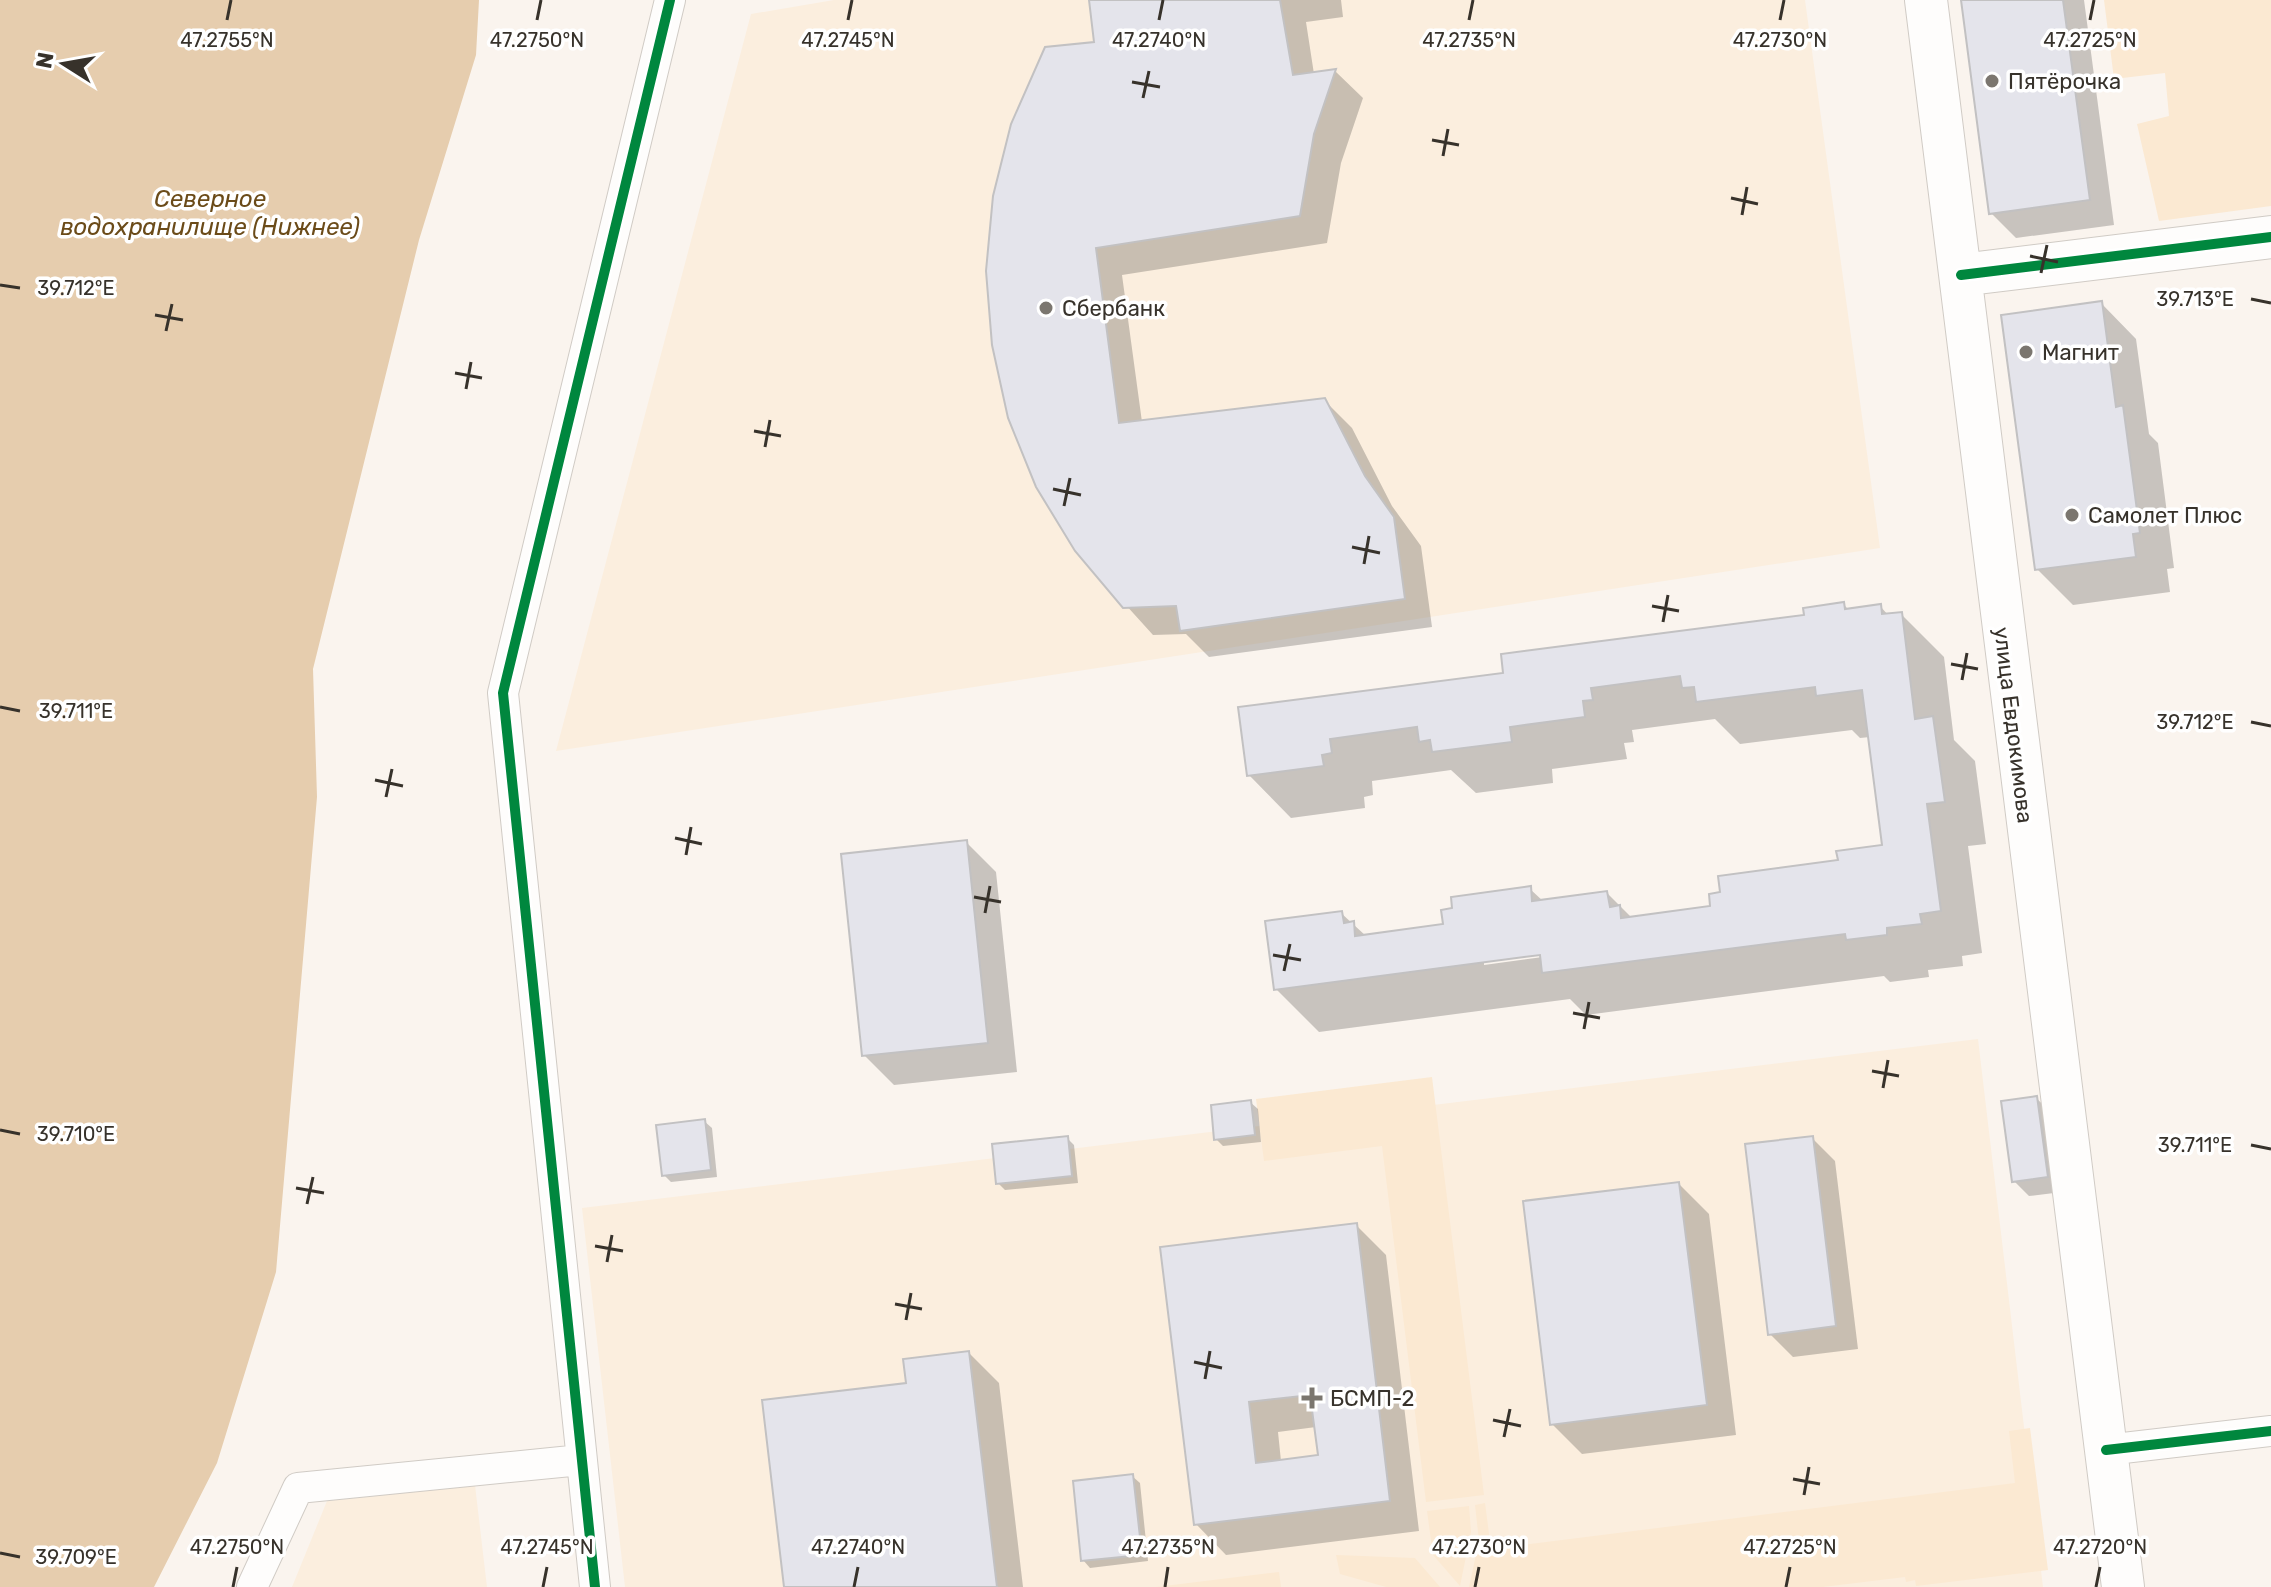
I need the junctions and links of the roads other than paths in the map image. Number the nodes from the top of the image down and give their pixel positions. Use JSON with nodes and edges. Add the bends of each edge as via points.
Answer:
{"nodes":[{"id":1,"x":670,"y":0,"type":"edge"},
{"id":2,"x":1926,"y":0,"type":"edge"},
{"id":3,"x":2271,"y":237,"type":"edge"},
{"id":4,"x":1961,"y":275,"type":"junction"},
{"id":5,"x":2271,"y":1431,"type":"edge"},
{"id":6,"x":2106,"y":1450,"type":"junction"},
{"id":7,"x":581,"y":1460,"type":"junction"},
{"id":8,"x":252,"y":1587,"type":"edge"},
{"id":9,"x":595,"y":1587,"type":"edge"},
{"id":10,"x":2123,"y":1587,"type":"edge"}],
"edges":[{"from":1,"to":7,"type":"street","via":[[503,693]]},
{"from":2,"to":4,"type":"main road","name":"улица Евдокимова"},
{"from":3,"to":4,"type":"main road"},
{"from":4,"to":6,"type":"main road","name":"улица Евдокимова"},
{"from":5,"to":6,"type":"street"},
{"from":6,"to":10,"type":"main road","name":"улица Евдокимова"},
{"from":7,"to":8,"type":"street","via":[[298,1488]]},
{"from":7,"to":9,"type":"street"}]}
